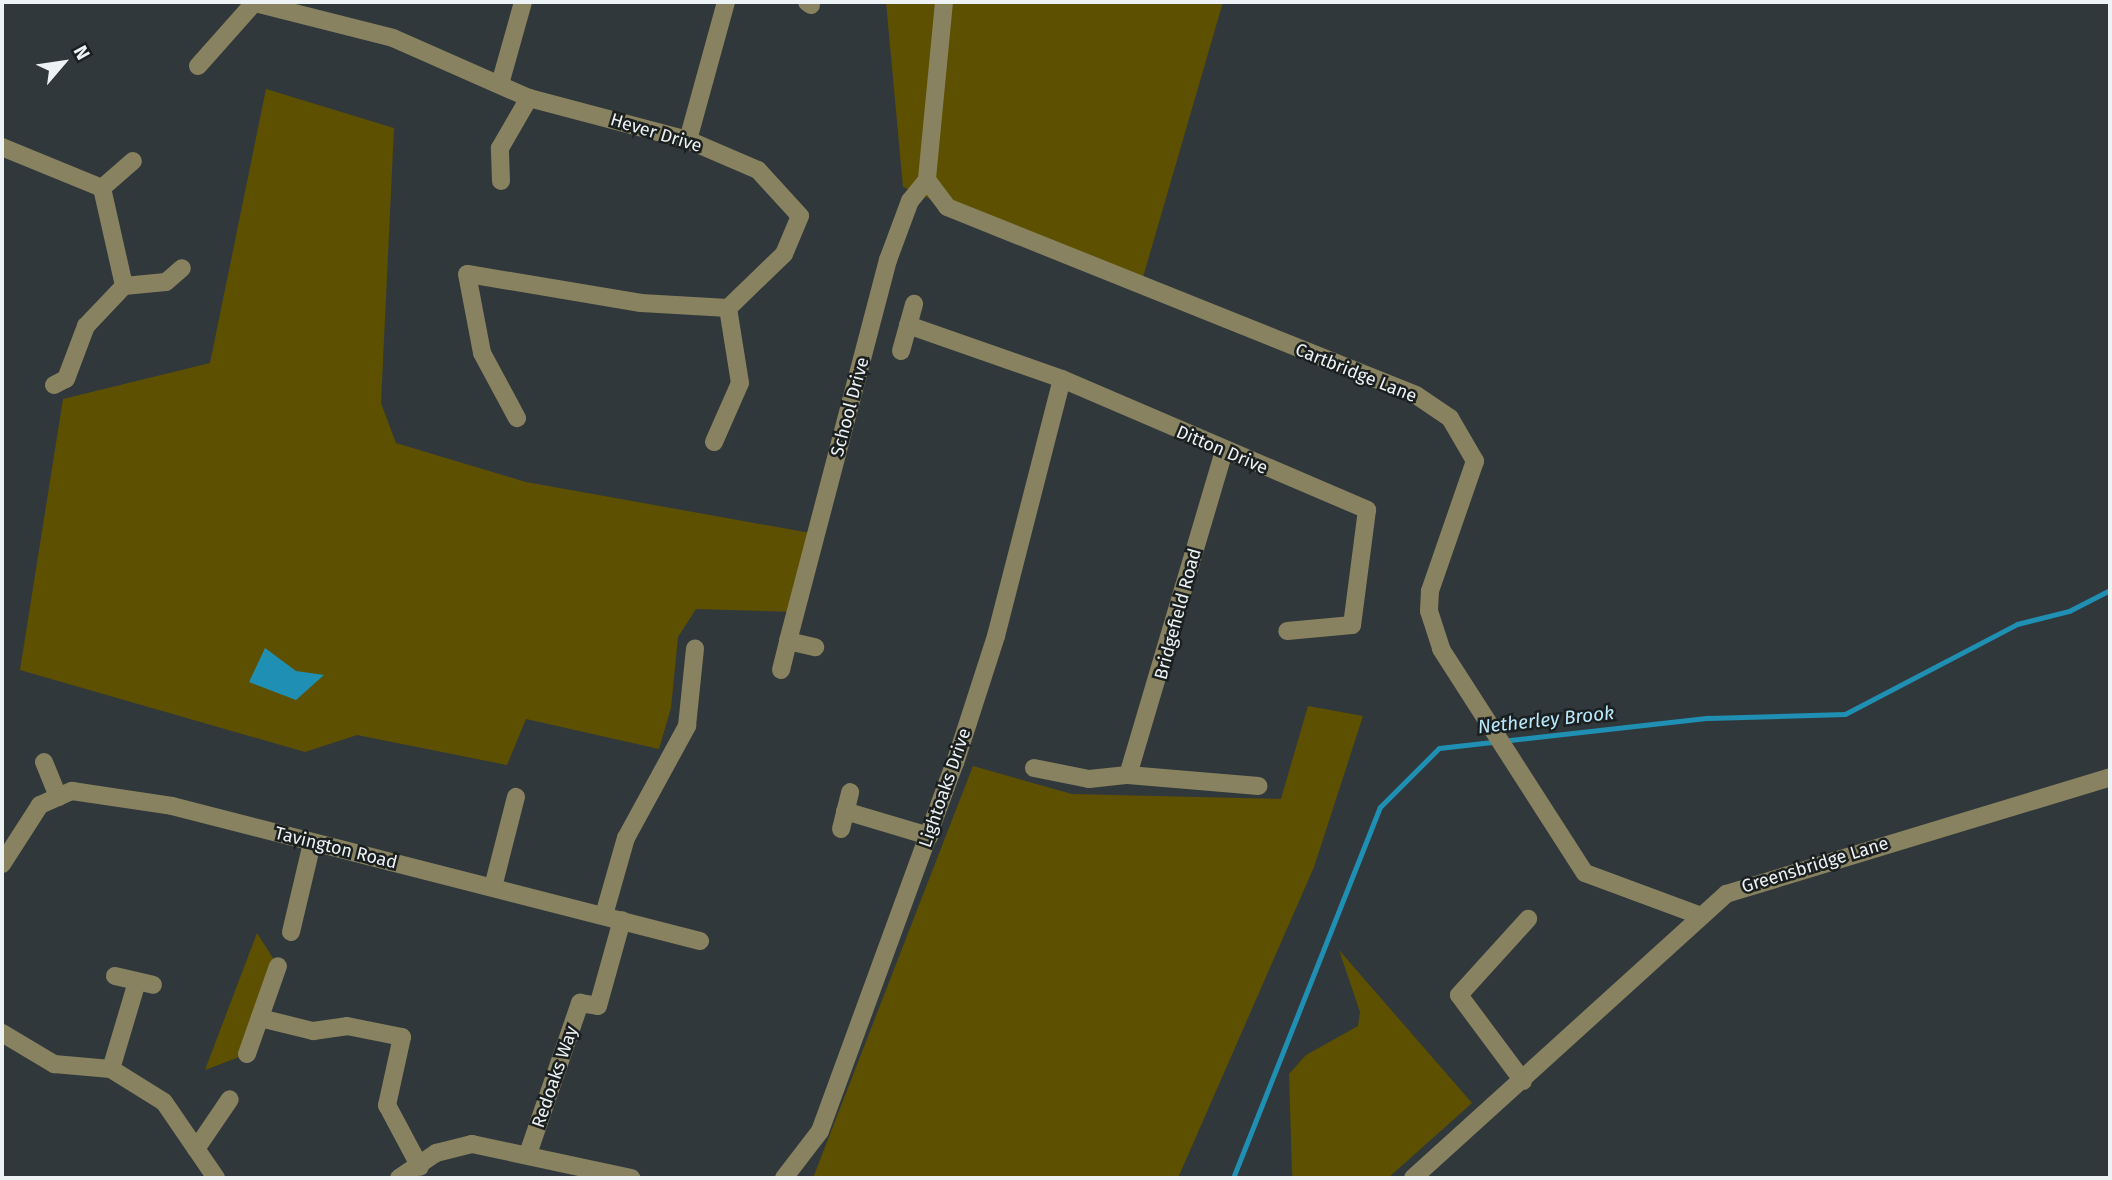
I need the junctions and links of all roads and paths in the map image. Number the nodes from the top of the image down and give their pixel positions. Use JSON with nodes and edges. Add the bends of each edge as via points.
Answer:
{"nodes":[{"id":1,"x":523,"y":2,"type":"edge"},
{"id":2,"x":726,"y":2,"type":"edge"},
{"id":3,"x":944,"y":2,"type":"edge"},
{"id":4,"x":252,"y":3,"type":"edge"},
{"id":5,"x":198,"y":66,"type":"dead end"},
{"id":6,"x":500,"y":83,"type":"junction"},
{"id":7,"x":529,"y":97,"type":"junction"},
{"id":8,"x":688,"y":140,"type":"junction"},
{"id":9,"x":2,"y":147,"type":"edge"},
{"id":10,"x":133,"y":161,"type":"dead end"},
{"id":11,"x":927,"y":180,"type":"junction"},
{"id":12,"x":500,"y":181,"type":"dead end"},
{"id":13,"x":102,"y":188,"type":"junction"},
{"id":14,"x":181,"y":268,"type":"dead end"},
{"id":15,"x":124,"y":286,"type":"junction"},
{"id":16,"x":914,"y":304,"type":"dead end"},
{"id":17,"x":728,"y":308,"type":"junction"},
{"id":18,"x":908,"y":326,"type":"junction"},
{"id":19,"x":901,"y":351,"type":"dead end"},
{"id":20,"x":1062,"y":379,"type":"junction"},
{"id":21,"x":54,"y":385,"type":"dead end"},
{"id":22,"x":517,"y":418,"type":"dead end"},
{"id":23,"x":714,"y":442,"type":"dead end"},
{"id":24,"x":1224,"y":451,"type":"junction"},
{"id":25,"x":1287,"y":631,"type":"dead end"},
{"id":26,"x":788,"y":641,"type":"junction"},
{"id":27,"x":815,"y":647,"type":"dead end"},
{"id":28,"x":695,"y":648,"type":"dead end"},
{"id":29,"x":781,"y":670,"type":"dead end"},
{"id":30,"x":44,"y":762,"type":"dead end"},
{"id":31,"x":1034,"y":768,"type":"dead end"},
{"id":32,"x":1128,"y":775,"type":"junction"},
{"id":33,"x":2110,"y":776,"type":"edge"},
{"id":34,"x":1259,"y":786,"type":"dead end"},
{"id":35,"x":850,"y":792,"type":"dead end"},
{"id":36,"x":58,"y":797,"type":"junction"},
{"id":37,"x":516,"y":797,"type":"dead end"},
{"id":38,"x":929,"y":836,"type":"junction"},
{"id":39,"x":312,"y":843,"type":"junction"},
{"id":40,"x":2,"y":864,"type":"edge"},
{"id":41,"x":493,"y":887,"type":"junction"},
{"id":42,"x":1696,"y":914,"type":"junction"},
{"id":43,"x":604,"y":915,"type":"junction"},
{"id":44,"x":1528,"y":919,"type":"dead end"},
{"id":45,"x":622,"y":920,"type":"junction"},
{"id":46,"x":291,"y":932,"type":"dead end"},
{"id":47,"x":700,"y":941,"type":"dead end"},
{"id":48,"x":278,"y":966,"type":"dead end"},
{"id":49,"x":115,"y":976,"type":"dead end"},
{"id":50,"x":260,"y":1018,"type":"junction"},
{"id":51,"x":2,"y":1035,"type":"edge"},
{"id":52,"x":247,"y":1054,"type":"dead end"},
{"id":53,"x":111,"y":1069,"type":"junction"},
{"id":54,"x":1523,"y":1082,"type":"junction"},
{"id":55,"x":230,"y":1099,"type":"dead end"},
{"id":56,"x":196,"y":1149,"type":"junction"},
{"id":57,"x":529,"y":1151,"type":"junction"},
{"id":58,"x":420,"y":1167,"type":"junction"},
{"id":59,"x":562,"y":1171,"type":"edge"},
{"id":60,"x":216,"y":1178,"type":"edge"},
{"id":61,"x":399,"y":1178,"type":"edge"},
{"id":62,"x":631,"y":1178,"type":"edge"},
{"id":63,"x":784,"y":1178,"type":"edge"},
{"id":64,"x":1413,"y":1178,"type":"edge"}],
"edges":[{"from":1,"to":6,"type":"street"},
{"from":2,"to":8,"type":"street"},
{"from":3,"to":11,"type":"street"},
{"from":4,"to":5,"type":"street"},
{"from":4,"to":6,"type":"street","name":"Hever Drive","via":[[393,38]]},
{"from":6,"to":7,"type":"street","name":"Hever Drive"},
{"from":7,"to":8,"type":"street","name":"Hever Drive"},
{"from":7,"to":12,"type":"street","via":[[500,148]]},
{"from":8,"to":17,"type":"street","name":"Hever Drive","via":[[758,170],[800,216],[783,254]]},
{"from":9,"to":13,"type":"street"},
{"from":10,"to":13,"type":"street"},
{"from":11,"to":26,"type":"street","name":"School Drive","via":[[910,201],[888,260]]},
{"from":11,"to":42,"type":"street","name":"Cartbridge Lane","via":[[947,206],[1416,395],[1450,418],[1475,461],[1437,567],[1429,611],[1457,672],[1585,873]]},
{"from":13,"to":15,"type":"street"},
{"from":14,"to":15,"type":"street","via":[[166,282]]},
{"from":15,"to":21,"type":"street","via":[[86,326],[66,379]]},
{"from":16,"to":18,"type":"street"},
{"from":17,"to":22,"type":"street","via":[[641,303],[467,274],[482,353]]},
{"from":17,"to":23,"type":"street","via":[[740,383]]},
{"from":18,"to":19,"type":"street"},
{"from":18,"to":20,"type":"street","name":"Ditton Drive"},
{"from":20,"to":24,"type":"street","name":"Ditton Drive"},
{"from":20,"to":38,"type":"street","name":"Lightoaks Drive","via":[[996,636]]},
{"from":24,"to":25,"type":"street","name":"Ditton Drive","via":[[1367,510],[1352,625]]},
{"from":24,"to":32,"type":"street","name":"Bridgefield Road"},
{"from":26,"to":27,"type":"street"},
{"from":26,"to":29,"type":"street","name":"School Drive"},
{"from":28,"to":43,"type":"street","via":[[687,726],[626,838]]},
{"from":30,"to":36,"type":"street"},
{"from":31,"to":32,"type":"street","via":[[1089,779]]},
{"from":32,"to":34,"type":"street"},
{"from":33,"to":42,"type":"street","name":"Greensbridge Lane","via":[[1771,875]]},
{"from":35,"to":38,"type":"street","via":[[843,820]]},
{"from":36,"to":39,"type":"street","name":"Tavington Road","via":[[72,791],[172,806]]},
{"from":36,"to":40,"type":"street","via":[[40,805]]},
{"from":37,"to":41,"type":"street"},
{"from":38,"to":63,"type":"street","name":"Lightoaks Drive","via":[[820,1131]]},
{"from":39,"to":41,"type":"street","name":"Tavington Road"},
{"from":39,"to":46,"type":"street"},
{"from":41,"to":43,"type":"street","name":"Tavington Road"},
{"from":42,"to":54,"type":"street","name":"Greensbridge Lane"},
{"from":43,"to":45,"type":"street","name":"Tavington Road"},
{"from":44,"to":54,"type":"street","via":[[1459,996]]},
{"from":45,"to":47,"type":"street","name":"Tavington Road"},
{"from":45,"to":57,"type":"street","name":"Redoaks Way","via":[[598,1006],[580,1003]]},
{"from":48,"to":50,"type":"street"},
{"from":49,"to":53,"type":"street","via":[[145,983]]},
{"from":50,"to":52,"type":"street"},
{"from":50,"to":58,"type":"street","via":[[313,1031],[347,1026],[402,1037],[387,1105]]},
{"from":51,"to":53,"type":"street","via":[[54,1064]]},
{"from":53,"to":56,"type":"street","via":[[164,1102]]},
{"from":54,"to":64,"type":"street","name":"Greensbridge Lane"},
{"from":55,"to":56,"type":"street"},
{"from":56,"to":60,"type":"street"},
{"from":57,"to":58,"type":"street","via":[[472,1144],[436,1153]]},
{"from":57,"to":59,"type":"street"},
{"from":58,"to":61,"type":"street"},
{"from":59,"to":62,"type":"street"}]}
